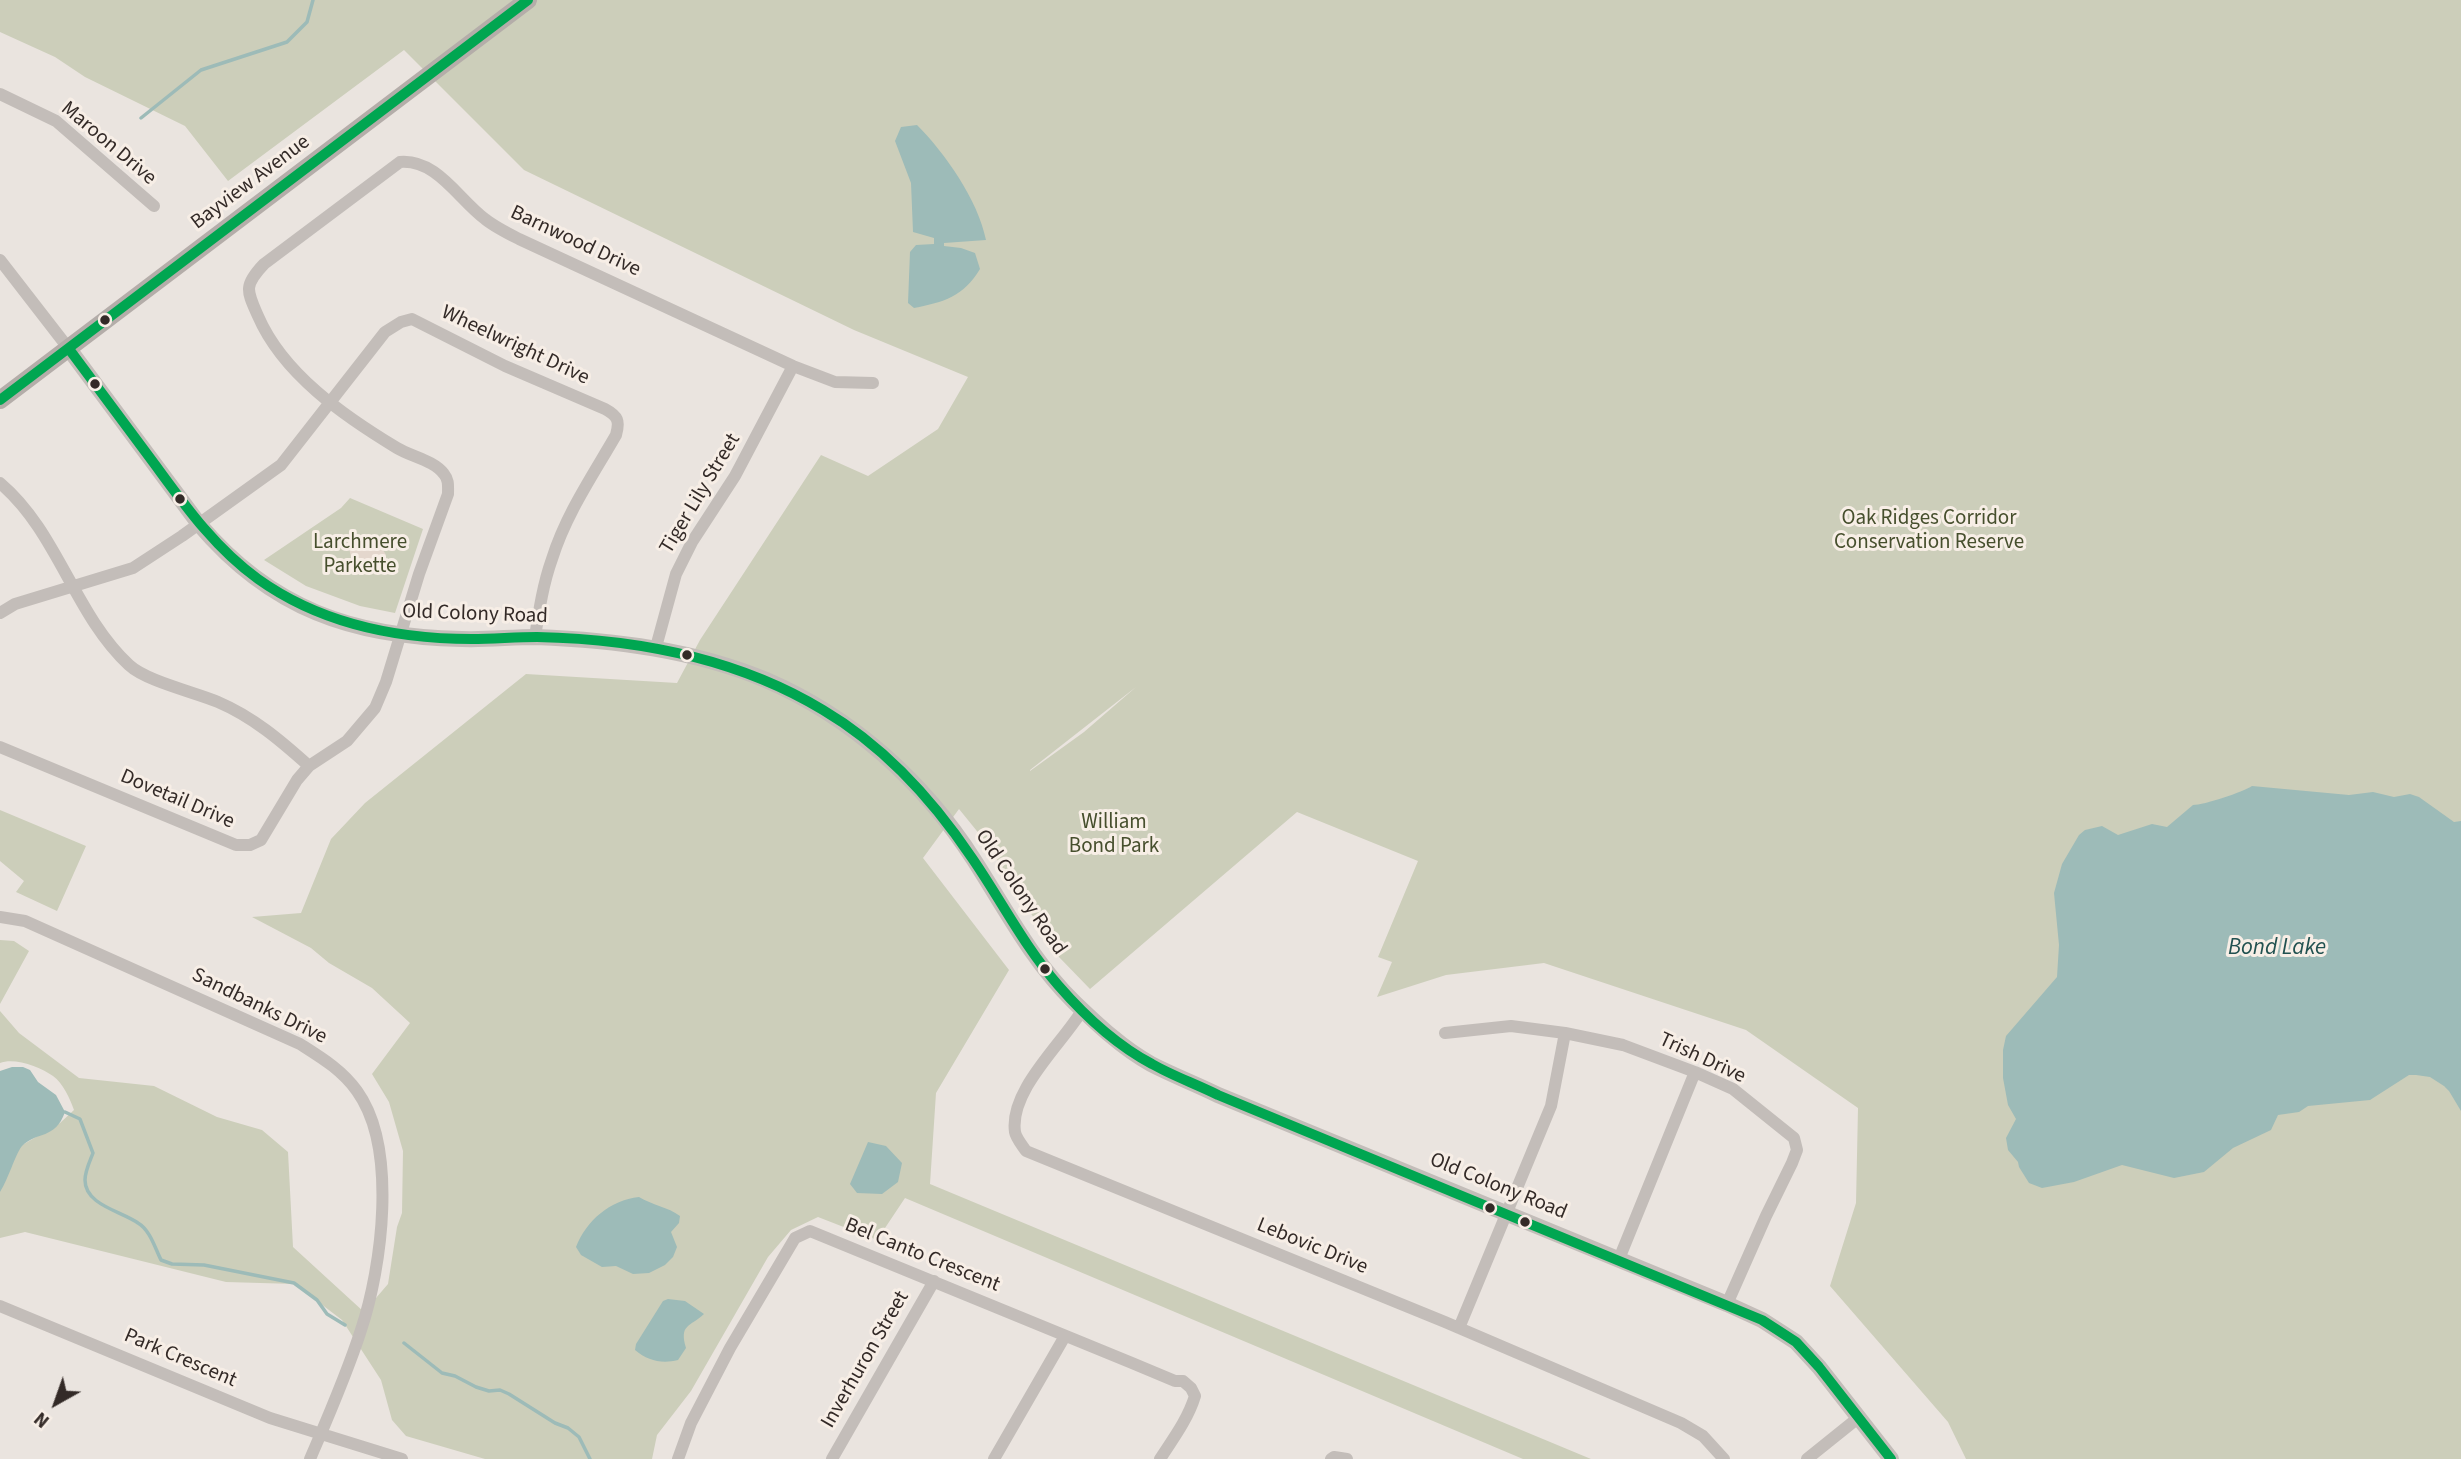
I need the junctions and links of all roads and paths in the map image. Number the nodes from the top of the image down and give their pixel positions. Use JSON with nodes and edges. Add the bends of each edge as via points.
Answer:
{"nodes":[{"id":1,"x":528,"y":0,"type":"edge"},
{"id":2,"x":0,"y":94,"type":"edge"},
{"id":3,"x":154,"y":206,"type":"dead end"},
{"id":4,"x":0,"y":260,"type":"edge"},
{"id":5,"x":69,"y":349,"type":"junction"},
{"id":6,"x":793,"y":366,"type":"junction"},
{"id":7,"x":873,"y":383,"type":"dead end"},
{"id":8,"x":0,"y":400,"type":"edge"},
{"id":9,"x":332,"y":401,"type":"junction"},
{"id":10,"x":0,"y":483,"type":"edge"},
{"id":11,"x":199,"y":524,"type":"junction"},
{"id":12,"x":74,"y":586,"type":"junction"},
{"id":13,"x":0,"y":613,"type":"edge"},
{"id":14,"x":401,"y":636,"type":"junction"},
{"id":15,"x":535,"y":637,"type":"junction"},
{"id":16,"x":656,"y":647,"type":"junction"},
{"id":17,"x":0,"y":747,"type":"edge"},
{"id":18,"x":309,"y":766,"type":"junction"},
{"id":19,"x":0,"y":917,"type":"edge"},
{"id":20,"x":1083,"y":1009,"type":"junction"},
{"id":21,"x":1445,"y":1033,"type":"dead end"},
{"id":22,"x":1565,"y":1033,"type":"junction"},
{"id":23,"x":1695,"y":1072,"type":"junction"},
{"id":24,"x":1507,"y":1214,"type":"junction"},
{"id":25,"x":1619,"y":1259,"type":"junction"},
{"id":26,"x":934,"y":1281,"type":"junction"},
{"id":27,"x":1727,"y":1304,"type":"junction"},
{"id":28,"x":0,"y":1306,"type":"edge"},
{"id":29,"x":1459,"y":1328,"type":"junction"},
{"id":30,"x":1065,"y":1336,"type":"junction"},
{"id":31,"x":1858,"y":1418,"type":"junction"},
{"id":32,"x":321,"y":1433,"type":"junction"},
{"id":33,"x":310,"y":1459,"type":"edge"},
{"id":34,"x":402,"y":1459,"type":"edge"},
{"id":35,"x":678,"y":1459,"type":"edge"},
{"id":36,"x":832,"y":1459,"type":"edge"},
{"id":37,"x":994,"y":1459,"type":"edge"},
{"id":38,"x":1160,"y":1459,"type":"edge"},
{"id":39,"x":1331,"y":1459,"type":"edge"},
{"id":40,"x":1346,"y":1459,"type":"edge"},
{"id":41,"x":1724,"y":1459,"type":"edge"},
{"id":42,"x":1807,"y":1459,"type":"edge"},
{"id":43,"x":1891,"y":1459,"type":"edge"}],
"edges":[{"from":1,"to":5,"type":"main road","name":"Bayview Avenue"},
{"from":2,"to":3,"type":"street","name":"Maroon Drive","via":[[55,121]]},
{"from":4,"to":5,"type":"street"},
{"from":5,"to":8,"type":"main road","name":"Bayview Avenue"},
{"from":5,"to":11,"type":"street","name":"Old Colony Road"},
{"from":6,"to":7,"type":"street","name":"Barnwood Drive","via":[[835,382]]},
{"from":6,"to":9,"type":"street","name":"Barnwood Drive","via":[[519,239],[486,220],[429,167],[413,161],[400,162],[251,278],[247,292],[270,339],[305,381]]},
{"from":6,"to":16,"type":"street","name":"Tiger Lily Street","via":[[676,574]]},
{"from":9,"to":11,"type":"street","name":"Wheelwright Drive","via":[[281,465]]},
{"from":9,"to":14,"type":"street","name":"Barnwood Drive","via":[[381,438],[431,463],[449,483]]},
{"from":9,"to":15,"type":"street","name":"Wheelwright Drive","via":[[385,332],[412,319],[615,415],[619,423],[616,435],[572,511],[552,557]]},
{"from":10,"to":12,"type":"street","via":[[23,505]]},
{"from":11,"to":12,"type":"street","name":"Wheelwright Drive","via":[[133,568]]},
{"from":11,"to":14,"type":"street","name":"Old Colony Road","via":[[221,550],[274,592],[351,626]]},
{"from":12,"to":13,"type":"street","name":"Wheelwright Drive"},
{"from":12,"to":18,"type":"street","via":[[94,622],[132,669],[251,718]]},
{"from":14,"to":15,"type":"street","name":"Old Colony Road"},
{"from":14,"to":18,"type":"street","name":"Dovetail Drive","via":[[375,708],[347,741]]},
{"from":15,"to":16,"type":"street","name":"Old Colony Road"},
{"from":16,"to":20,"type":"street","name":"Old Colony Road","via":[[764,679],[828,712],[870,742],[935,808],[1036,958]]},
{"from":17,"to":18,"type":"street","name":"Dovetail Drive","via":[[236,845],[261,840]]},
{"from":19,"to":32,"type":"street","name":"Sandbanks Drive","via":[[25,922],[300,1044],[337,1068],[359,1093],[377,1132],[383,1174],[377,1257],[361,1329]]},
{"from":20,"to":24,"type":"street","name":"Old Colony Road","via":[[1149,1063]]},
{"from":20,"to":29,"type":"street","name":"Lebovic Drive","via":[[1025,1092],[1016,1115],[1015,1135],[1026,1151]]},
{"from":21,"to":22,"type":"street","name":"Trish Drive","via":[[1511,1026]]},
{"from":22,"to":23,"type":"street","name":"Trish Drive","via":[[1623,1045]]},
{"from":22,"to":24,"type":"street","via":[[1551,1106]]},
{"from":23,"to":25,"type":"street"},
{"from":23,"to":27,"type":"street","name":"Trish Drive","via":[[1733,1089],[1794,1138],[1797,1150]]},
{"from":24,"to":25,"type":"street","name":"Old Colony Road"},
{"from":24,"to":29,"type":"street"},
{"from":25,"to":27,"type":"street","name":"Old Colony Road"},
{"from":26,"to":30,"type":"street","name":"Bel Canto Crescent"},
{"from":26,"to":35,"type":"street","name":"Bel Canto Crescent","via":[[816,1232],[800,1234],[730,1348]]},
{"from":26,"to":36,"type":"street","name":"Inverhuron Street"},
{"from":27,"to":31,"type":"street","name":"Old Colony Road","via":[[1796,1342]]},
{"from":28,"to":32,"type":"street","name":"Park Crescent","via":[[270,1418]]},
{"from":29,"to":41,"type":"street","name":"Lebovic Drive","via":[[1681,1423],[1703,1436]]},
{"from":30,"to":37,"type":"street"},
{"from":30,"to":38,"type":"street","name":"Bel Canto Crescent","via":[[1191,1388],[1195,1396],[1191,1408]]},
{"from":31,"to":42,"type":"street"},
{"from":31,"to":43,"type":"street","name":"Old Colony Road"},
{"from":32,"to":33,"type":"street"},
{"from":32,"to":34,"type":"street","name":"Park Crescent"},
{"from":39,"to":40,"type":"street"}]}
